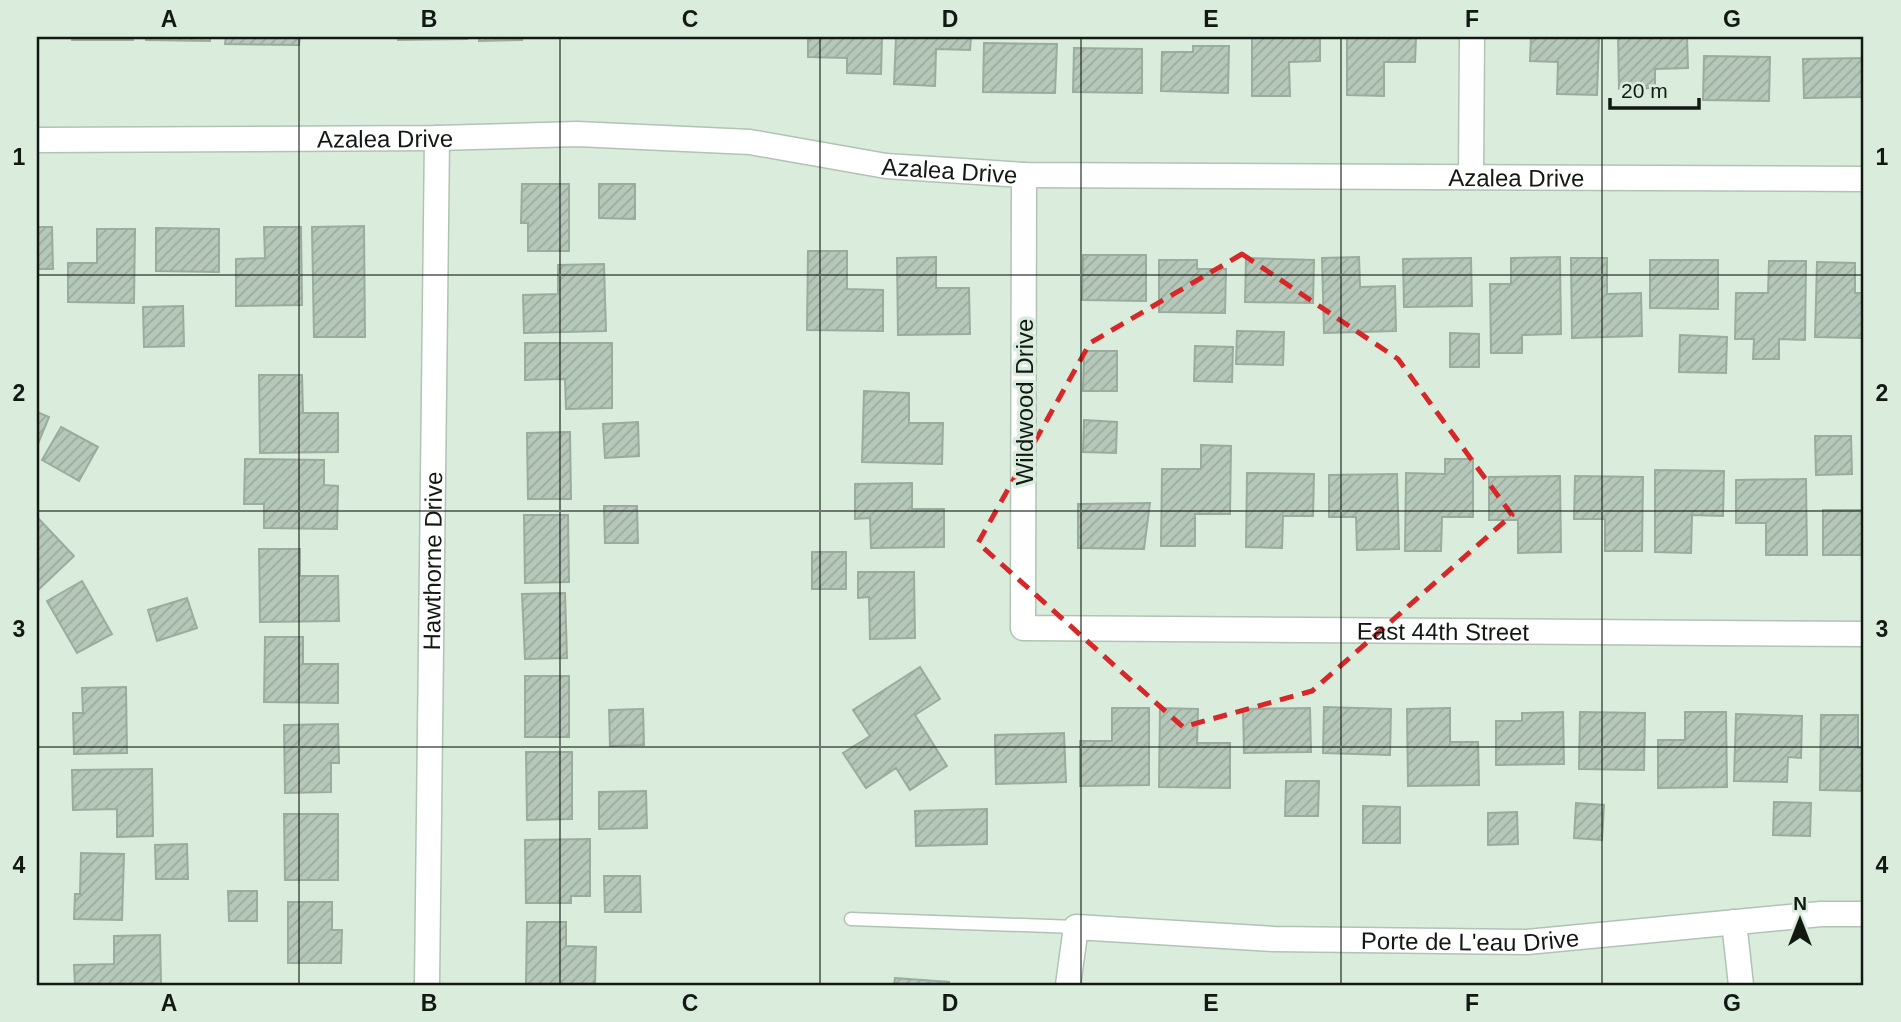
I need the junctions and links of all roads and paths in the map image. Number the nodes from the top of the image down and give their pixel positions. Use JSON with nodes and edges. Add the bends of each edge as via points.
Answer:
{"nodes":[{"id":1,"x":1472,"y":37,"type":"edge"},
{"id":2,"x":437,"y":138,"type":"junction"},
{"id":3,"x":37,"y":140,"type":"edge"},
{"id":4,"x":1024,"y":175,"type":"junction"},
{"id":5,"x":1471,"y":177,"type":"junction"},
{"id":6,"x":1864,"y":179,"type":"edge"},
{"id":7,"x":1023,"y":628,"type":"joint"},
{"id":8,"x":1864,"y":634,"type":"edge"},
{"id":9,"x":1864,"y":914,"type":"edge"},
{"id":10,"x":851,"y":919,"type":"dead end"},
{"id":11,"x":1734,"y":922,"type":"junction"},
{"id":12,"x":1076,"y":927,"type":"junction"},
{"id":13,"x":427,"y":985,"type":"edge"},
{"id":14,"x":1068,"y":985,"type":"edge"},
{"id":15,"x":1741,"y":985,"type":"edge"}],
"edges":[{"from":1,"to":5,"type":"street"},
{"from":2,"to":3,"type":"street","name":"Azalea Drive"},
{"from":2,"to":4,"type":"street","name":"Azalea Drive","via":[[577,134],[750,142],[887,166]]},
{"from":2,"to":13,"type":"street","name":"Hawthorne Drive"},
{"from":4,"to":5,"type":"street","name":"Azalea Drive"},
{"from":4,"to":7,"type":"street","name":"Wildwood Drive"},
{"from":5,"to":6,"type":"street","name":"Azalea Drive"},
{"from":7,"to":8,"type":"street","name":"East 44th Street"},
{"from":9,"to":11,"type":"street","name":"Porte de L'eau Drive"},
{"from":10,"to":12,"type":"lane"},
{"from":11,"to":12,"type":"street","name":"Porte de L'eau Drive","via":[[1527,942],[1274,939]]},
{"from":11,"to":15,"type":"street"},
{"from":12,"to":14,"type":"street"}]}
